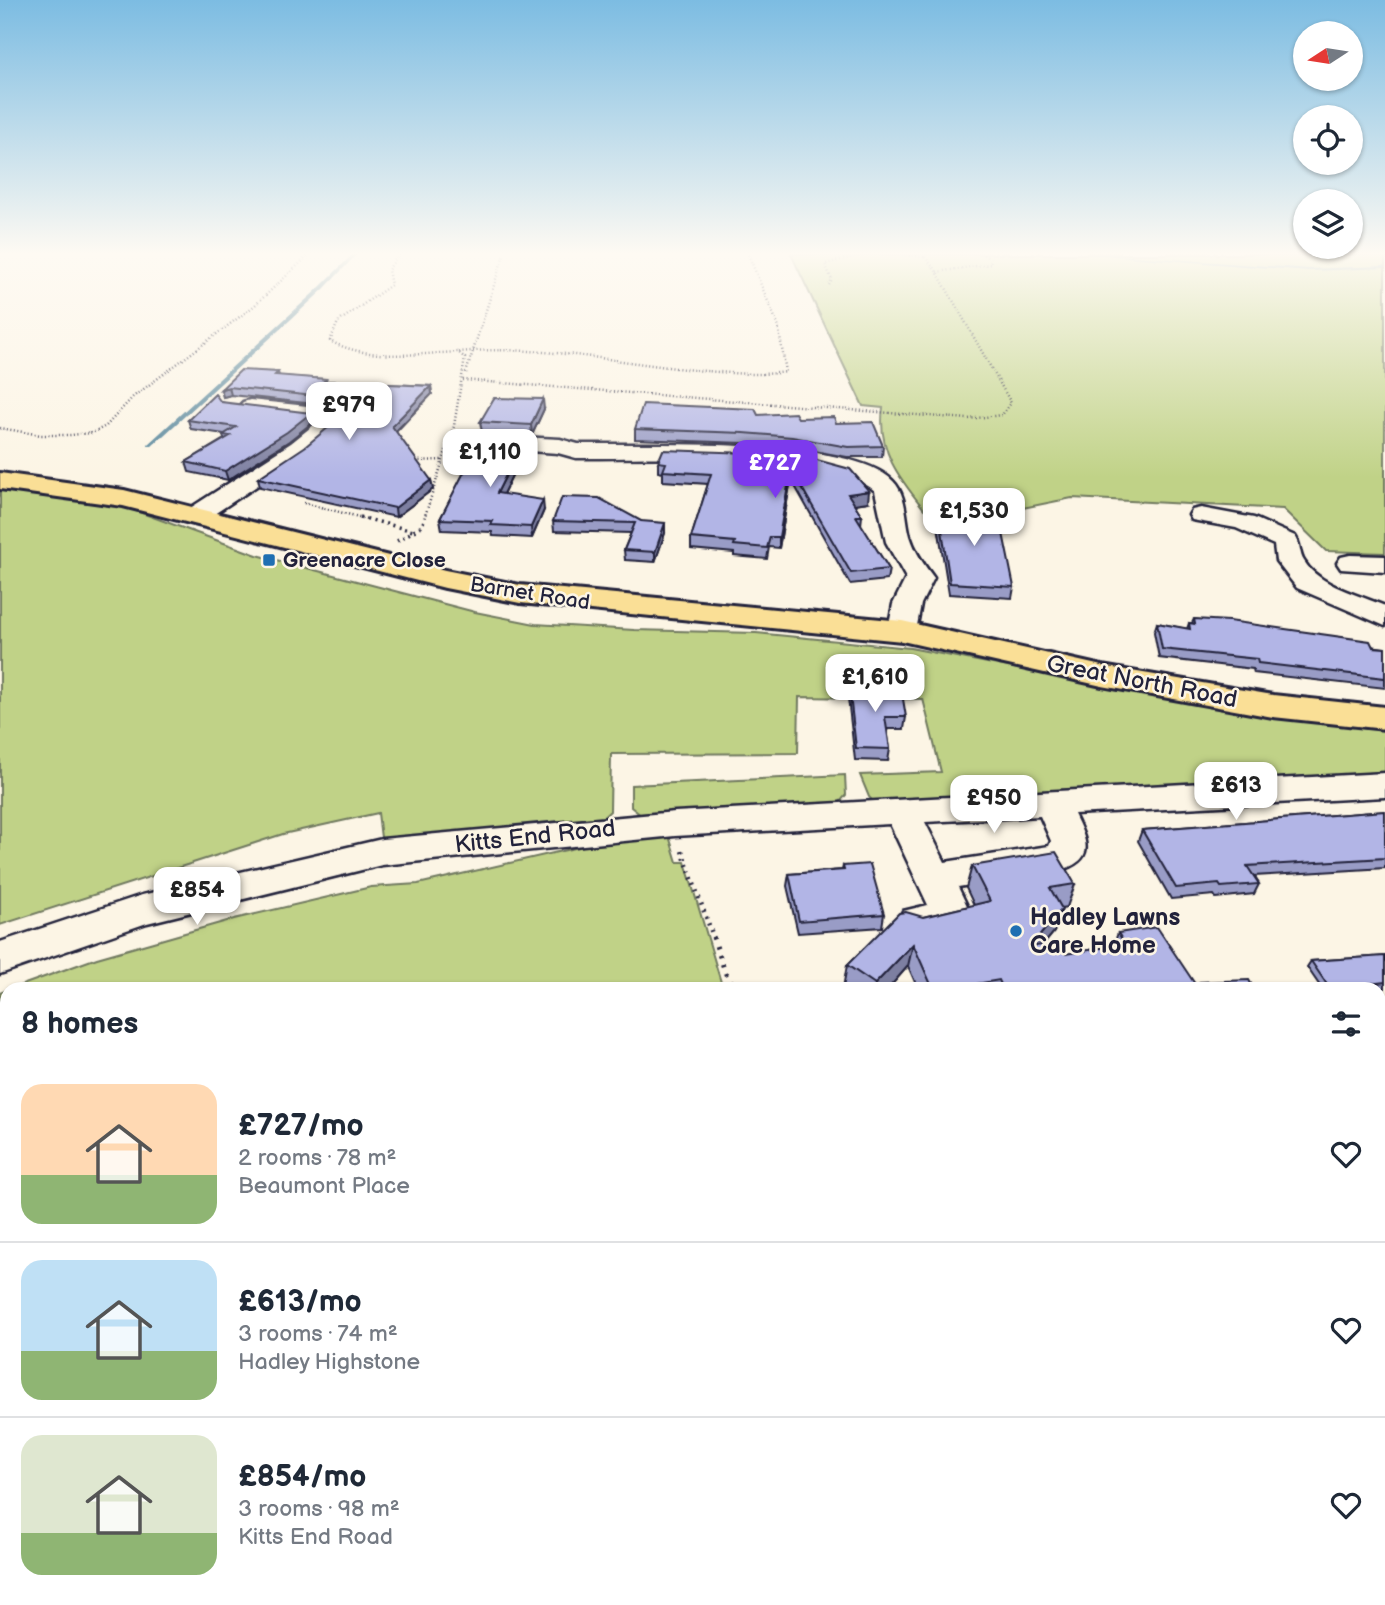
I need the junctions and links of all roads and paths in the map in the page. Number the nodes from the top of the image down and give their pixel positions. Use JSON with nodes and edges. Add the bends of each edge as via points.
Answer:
{"nodes":[{"id":1,"x":224,"y":329,"type":"edge"},
{"id":2,"x":334,"y":329,"type":"edge"},
{"id":3,"x":480,"y":329,"type":"edge"},
{"id":4,"x":779,"y":329,"type":"edge"},
{"id":5,"x":967,"y":329,"type":"edge"},
{"id":6,"x":473,"y":351,"type":"junction"},
{"id":7,"x":458,"y":352,"type":"junction"},
{"id":8,"x":463,"y":380,"type":"junction"},
{"id":9,"x":231,"y":404,"type":"edge"},
{"id":10,"x":338,"y":416,"type":"junction"},
{"id":11,"x":372,"y":419,"type":"edge"},
{"id":12,"x":0,"y":428,"type":"edge"},
{"id":13,"x":481,"y":442,"type":"edge"},
{"id":14,"x":442,"y":460,"type":"junction"},
{"id":15,"x":416,"y":461,"type":"edge"},
{"id":16,"x":0,"y":481,"type":"edge"},
{"id":17,"x":304,"y":503,"type":"edge"},
{"id":18,"x":196,"y":515,"type":"junction"},
{"id":19,"x":1201,"y":515,"type":"dead end"},
{"id":20,"x":414,"y":531,"type":"junction"},
{"id":21,"x":371,"y":560,"type":"junction"},
{"id":22,"x":1350,"y":563,"type":"dead end"},
{"id":23,"x":1385,"y":564,"type":"edge"},
{"id":24,"x":1385,"y":617,"type":"edge"},
{"id":25,"x":902,"y":631,"type":"junction"},
{"id":26,"x":1385,"y":718,"type":"edge"},
{"id":27,"x":1385,"y":785,"type":"edge"},
{"id":28,"x":1068,"y":803,"type":"junction"},
{"id":29,"x":902,"y":812,"type":"junction"},
{"id":30,"x":675,"y":824,"type":"junction"},
{"id":31,"x":926,"y":862,"type":"junction"},
{"id":32,"x":917,"y":922,"type":"edge"},
{"id":33,"x":0,"y":958,"type":"edge"},
{"id":34,"x":732,"y":982,"type":"edge"}],
"edges":[{"from":1,"to":12,"type":"path","via":[[92,433],[41,435]]},
{"from":2,"to":7,"type":"path","via":[[330,341],[337,346],[375,352]]},
{"from":3,"to":6,"type":"path"},
{"from":4,"to":6,"type":"path","via":[[788,367],[786,372],[766,374],[671,368],[530,350]]},
{"from":5,"to":8,"type":"path","via":[[1011,403],[1002,415],[968,419]]},
{"from":6,"to":7,"type":"path"},
{"from":6,"to":8,"type":"path"},
{"from":7,"to":8,"type":"path","via":[[465,358]]},
{"from":8,"to":14,"type":"path"},
{"from":9,"to":10,"type":"street"},
{"from":10,"to":11,"type":"street"},
{"from":10,"to":18,"type":"street","via":[[299,448]]},
{"from":13,"to":25,"type":"street","via":[[587,451],[771,455],[863,472],[882,483],[891,498],[898,539],[920,578],[907,604]]},
{"from":14,"to":15,"type":"path"},
{"from":14,"to":20,"type":"path","via":[[422,526]]},
{"from":16,"to":18,"type":"main road","name":"Barnet Road","via":[[124,498]]},
{"from":17,"to":20,"type":"path"},
{"from":18,"to":21,"type":"main road","name":"Barnet Road"},
{"from":19,"to":24,"type":"street","via":[[1263,527],[1286,541],[1289,561],[1307,582]]},
{"from":20,"to":21,"type":"path"},
{"from":21,"to":25,"type":"main road","name":"Barnet Road","via":[[520,594]]},
{"from":22,"to":23,"type":"street"},
{"from":25,"to":26,"type":"main road","name":"Great North Road","via":[[1102,676],[1273,706]]},
{"from":27,"to":28,"type":"street","name":"Kitts End Road"},
{"from":28,"to":29,"type":"street","name":"Kitts End Road"},
{"from":28,"to":31,"type":"street","via":[[1069,851],[1058,858]]},
{"from":29,"to":30,"type":"street","name":"Kitts End Road"},
{"from":29,"to":31,"type":"street"},
{"from":30,"to":33,"type":"street","name":"Kitts End Road","via":[[382,852],[142,910]]},
{"from":30,"to":34,"type":"path"},
{"from":31,"to":32,"type":"street","via":[[953,916]]}]}
